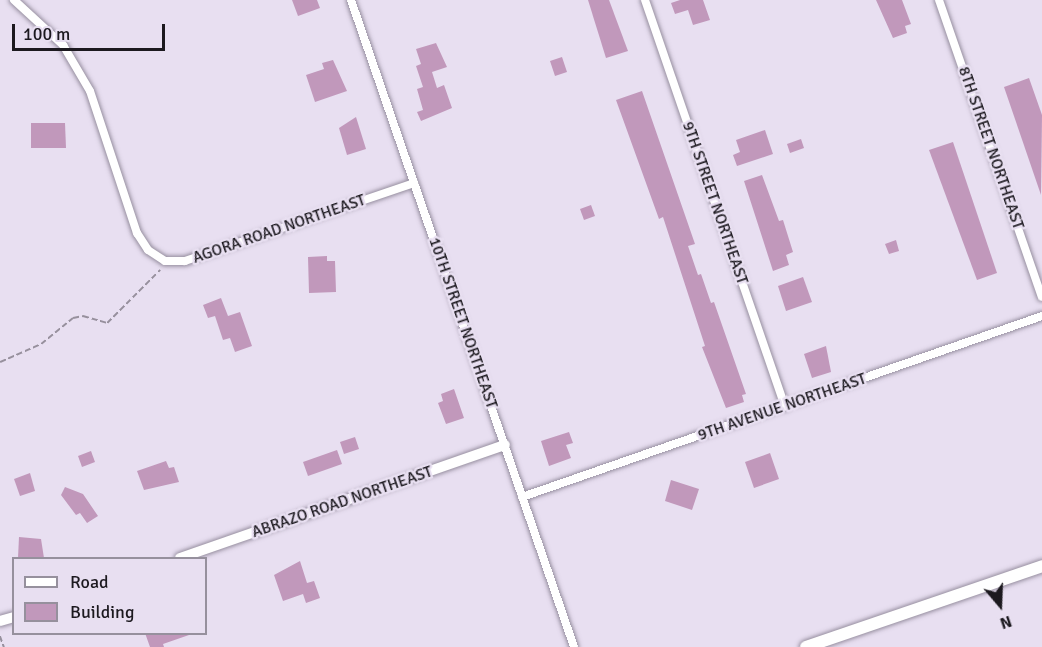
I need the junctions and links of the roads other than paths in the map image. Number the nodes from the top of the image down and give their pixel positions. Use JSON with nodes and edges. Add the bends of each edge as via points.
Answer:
{"nodes":[{"id":1,"x":14,"y":0,"type":"edge"},
{"id":2,"x":351,"y":0,"type":"edge"},
{"id":3,"x":645,"y":0,"type":"edge"},
{"id":4,"x":939,"y":0,"type":"edge"},
{"id":5,"x":414,"y":183,"type":"junction"},
{"id":6,"x":1042,"y":297,"type":"edge"},
{"id":7,"x":1042,"y":316,"type":"edge"},
{"id":8,"x":785,"y":407,"type":"junction"},
{"id":9,"x":505,"y":445,"type":"junction"},
{"id":10,"x":522,"y":497,"type":"junction"},
{"id":11,"x":183,"y":557,"type":"edge"},
{"id":12,"x":1042,"y":566,"type":"edge"},
{"id":13,"x":574,"y":647,"type":"edge"},
{"id":14,"x":806,"y":647,"type":"edge"}],
"edges":[{"from":1,"to":5,"type":"street","name":"AGORA ROAD NORTHEAST","via":[[63,45],[90,91],[137,232],[148,250],[165,261],[185,261]]},
{"from":2,"to":5,"type":"street","name":"10TH STREET NORTHEAST"},
{"from":3,"to":8,"type":"street","name":"9TH STREET NORTHEAST"},
{"from":4,"to":6,"type":"street","name":"8TH STREET NORTHEAST"},
{"from":5,"to":9,"type":"street","name":"10TH STREET NORTHEAST"},
{"from":7,"to":8,"type":"street","name":"9TH AVENUE NORTHEAST"},
{"from":8,"to":10,"type":"street","name":"9TH AVENUE NORTHEAST"},
{"from":9,"to":10,"type":"street","name":"10TH STREET NORTHEAST"},
{"from":9,"to":11,"type":"street","name":"ABRAZO ROAD NORTHEAST"},
{"from":10,"to":13,"type":"street","name":"10TH STREET NORTHEAST"},
{"from":12,"to":14,"type":"main road"}]}
